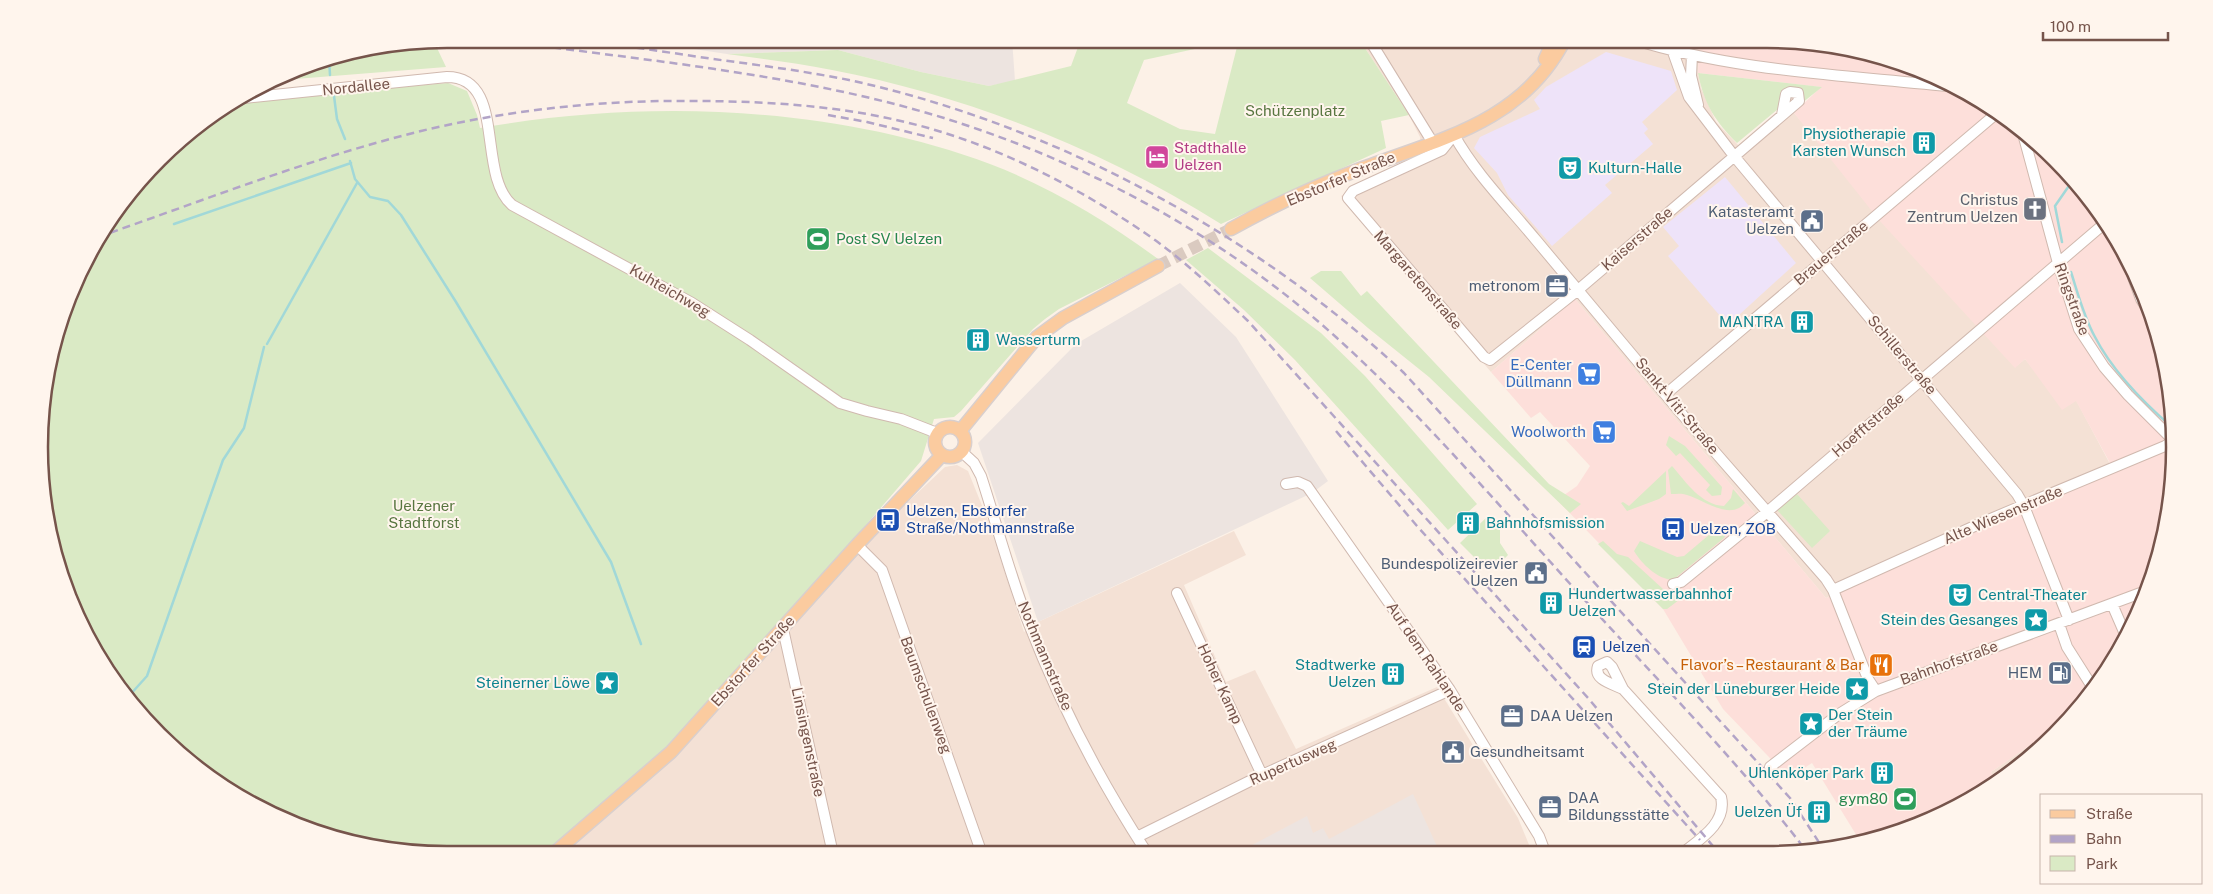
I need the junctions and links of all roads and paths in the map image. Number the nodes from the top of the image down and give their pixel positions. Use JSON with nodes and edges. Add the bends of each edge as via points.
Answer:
{"nodes":[{"id":1,"x":1375,"y":48,"type":"edge"},
{"id":2,"x":1550,"y":48,"type":"edge"},
{"id":3,"x":1559,"y":48,"type":"edge"},
{"id":4,"x":1660,"y":48,"type":"edge"},
{"id":5,"x":1673,"y":52,"type":"junction"},
{"id":6,"x":1692,"y":55,"type":"junction"},
{"id":7,"x":1934,"y":85,"type":"edge"},
{"id":8,"x":474,"y":87,"type":"joint"},
{"id":9,"x":1526,"y":90,"type":"junction"},
{"id":10,"x":255,"y":97,"type":"edge"},
{"id":11,"x":1700,"y":111,"type":"junction"},
{"id":12,"x":1782,"y":115,"type":"dead end"},
{"id":13,"x":1992,"y":118,"type":"edge"},
{"id":14,"x":1454,"y":135,"type":"junction"},
{"id":15,"x":1433,"y":143,"type":"junction"},
{"id":16,"x":2026,"y":144,"type":"edge"},
{"id":17,"x":1734,"y":156,"type":"junction"},
{"id":18,"x":1348,"y":198,"type":"joint"},
{"id":19,"x":1231,"y":228,"type":"tunnel mouth"},
{"id":20,"x":2100,"y":228,"type":"edge"},
{"id":21,"x":1822,"y":261,"type":"junction"},
{"id":22,"x":2058,"y":263,"type":"junction"},
{"id":23,"x":1158,"y":266,"type":"tunnel mouth"},
{"id":24,"x":1578,"y":290,"type":"junction"},
{"id":25,"x":1490,"y":360,"type":"joint"},
{"id":26,"x":1922,"y":378,"type":"junction"},
{"id":27,"x":1666,"y":394,"type":"junction"},
{"id":28,"x":961,"y":430,"type":"junction"},
{"id":29,"x":938,"y":433,"type":"junction"},
{"id":30,"x":2165,"y":433,"type":"edge"},
{"id":31,"x":2166,"y":445,"type":"edge"},
{"id":32,"x":962,"y":452,"type":"junction"},
{"id":33,"x":942,"y":455,"type":"junction"},
{"id":34,"x":1286,"y":484,"type":"dead end"},
{"id":35,"x":2024,"y":506,"type":"junction"},
{"id":36,"x":1767,"y":512,"type":"junction"},
{"id":37,"x":857,"y":545,"type":"junction"},
{"id":38,"x":1673,"y":584,"type":"dead end"},
{"id":39,"x":1833,"y":590,"type":"junction"},
{"id":40,"x":1177,"y":593,"type":"dead end"},
{"id":41,"x":2136,"y":597,"type":"edge"},
{"id":42,"x":2114,"y":608,"type":"junction"},
{"id":43,"x":2070,"y":620,"type":"junction"},
{"id":44,"x":2058,"y":624,"type":"junction"},
{"id":45,"x":2122,"y":627,"type":"edge"},
{"id":46,"x":783,"y":629,"type":"junction"},
{"id":47,"x":2089,"y":681,"type":"edge"},
{"id":48,"x":1623,"y":689,"type":"dead end"},
{"id":49,"x":1450,"y":690,"type":"junction"},
{"id":50,"x":1876,"y":691,"type":"junction"},
{"id":51,"x":1770,"y":767,"type":"dead end"},
{"id":52,"x":1262,"y":775,"type":"junction"},
{"id":53,"x":1136,"y":837,"type":"junction"},
{"id":54,"x":562,"y":846,"type":"edge"},
{"id":55,"x":831,"y":846,"type":"edge"},
{"id":56,"x":979,"y":846,"type":"edge"},
{"id":57,"x":1142,"y":846,"type":"edge"},
{"id":58,"x":1543,"y":846,"type":"edge"},
{"id":59,"x":1691,"y":846,"type":"edge"}],
"edges":[{"from":1,"to":15,"type":"street"},
{"from":2,"to":9,"type":"main road","name":"Ebstorfer Straße"},
{"from":3,"to":9,"type":"main road","name":"Ebstorfer Straße"},
{"from":4,"to":5,"type":"street"},
{"from":5,"to":6,"type":"street"},
{"from":5,"to":11,"type":"street","name":"Schillerstraße","via":[[1684,89]]},
{"from":6,"to":7,"type":"street","via":[[1749,66]]},
{"from":6,"to":11,"type":"street","name":"Schillerstraße","via":[[1691,76]]},
{"from":8,"to":10,"type":"street","name":"Nordallee","via":[[456,77]]},
{"from":8,"to":29,"type":"street","name":"Kuhteichweg","via":[[484,106],[499,189],[512,205],[692,302],[840,403],[901,418]]},
{"from":9,"to":14,"type":"main road","name":"Ebstorfer Straße","via":[[1498,113]]},
{"from":11,"to":17,"type":"street","name":"Schillerstraße"},
{"from":12,"to":17,"type":"street","name":"Kaiserstraße"},
{"from":13,"to":21,"type":"street","name":"Brauerstraße"},
{"from":14,"to":15,"type":"main road","name":"Ebstorfer Straße"},
{"from":14,"to":18,"type":"street","name":"Ebstorfer Straße","via":[[1442,150],[1354,191]]},
{"from":14,"to":24,"type":"street","name":"Sankt-Viti-Straße","via":[[1465,154]]},
{"from":15,"to":19,"type":"main road","name":"Ebstorfer Straße","via":[[1334,180]]},
{"from":16,"to":22,"type":"street","name":"Ringstraße"},
{"from":17,"to":21,"type":"street","name":"Schillerstraße"},
{"from":17,"to":24,"type":"street","name":"Kaiserstraße"},
{"from":18,"to":25,"type":"street","name":"Margaretenstraße","via":[[1484,357]]},
{"from":20,"to":22,"type":"street","name":"Hoefftstraße"},
{"from":21,"to":26,"type":"street","name":"Schillerstraße"},
{"from":21,"to":27,"type":"street","name":"Brauerstraße"},
{"from":22,"to":26,"type":"street","name":"Hoefftstraße"},
{"from":22,"to":30,"type":"street","name":"Ringstraße","via":[[2079,328],[2092,350],[2128,395]]},
{"from":23,"to":28,"type":"main road","via":[[1063,318],[1037,337]]},
{"from":24,"to":25,"type":"street","name":"Kaiserstraße"},
{"from":24,"to":27,"type":"street","name":"Sankt-Viti-Straße"},
{"from":26,"to":35,"type":"street","name":"Schillerstraße","via":[[2006,478]]},
{"from":26,"to":36,"type":"street","name":"Hoefftstraße"},
{"from":27,"to":36,"type":"street","name":"Sankt-Viti-Straße"},
{"from":28,"to":29,"type":"main road","via":[[951,426]]},
{"from":28,"to":32,"type":"main road","via":[[966,441]]},
{"from":29,"to":33,"type":"main road","via":[[936,448]]},
{"from":31,"to":35,"type":"street","name":"Alte Wiesenstraße"},
{"from":32,"to":33,"type":"main road","via":[[953,457]]},
{"from":32,"to":53,"type":"street","name":"Nothmannstraße","via":[[974,463],[981,476],[1042,657],[1087,749]]},
{"from":33,"to":37,"type":"main road","name":"Ebstorfer Straße"},
{"from":34,"to":49,"type":"street","name":"Auf dem Rahlande","via":[[1298,482],[1308,486]]},
{"from":35,"to":39,"type":"street","name":"Alte Wiesenstraße"},
{"from":35,"to":43,"type":"street","name":"Schillerstraße"},
{"from":36,"to":38,"type":"street","name":"Hoefftstraße","via":[[1681,582]]},
{"from":36,"to":39,"type":"street","name":"Sankt-Viti-Straße"},
{"from":37,"to":46,"type":"main road","name":"Ebstorfer Straße"},
{"from":37,"to":56,"type":"street","name":"Baumschulenweg","via":[[882,570]]},
{"from":39,"to":50,"type":"street","name":"Sankt-Viti-Straße","via":[[1868,679]]},
{"from":40,"to":52,"type":"street","name":"Hoher Kamp"},
{"from":41,"to":42,"type":"street","name":"Bahnhofstraße"},
{"from":42,"to":43,"type":"street","name":"Bahnhofstraße"},
{"from":42,"to":45,"type":"street"},
{"from":43,"to":44,"type":"street","name":"Bahnhofstraße"},
{"from":44,"to":47,"type":"street"},
{"from":44,"to":50,"type":"street","name":"Bahnhofstraße"},
{"from":46,"to":54,"type":"main road","name":"Ebstorfer Straße","via":[[671,752]]},
{"from":46,"to":55,"type":"street","name":"Linsingenstraße"},
{"from":48,"to":59,"type":"street","via":[[1721,797],[1721,815],[1713,827]]},
{"from":49,"to":52,"type":"street","name":"Rupertusweg"},
{"from":49,"to":58,"type":"street","name":"Auf dem Rahlande"},
{"from":50,"to":51,"type":"street","name":"Bahnhofstraße","via":[[1839,714]]},
{"from":52,"to":53,"type":"street","name":"Rupertusweg"},
{"from":53,"to":57,"type":"street","name":"Nothmannstraße"}]}
